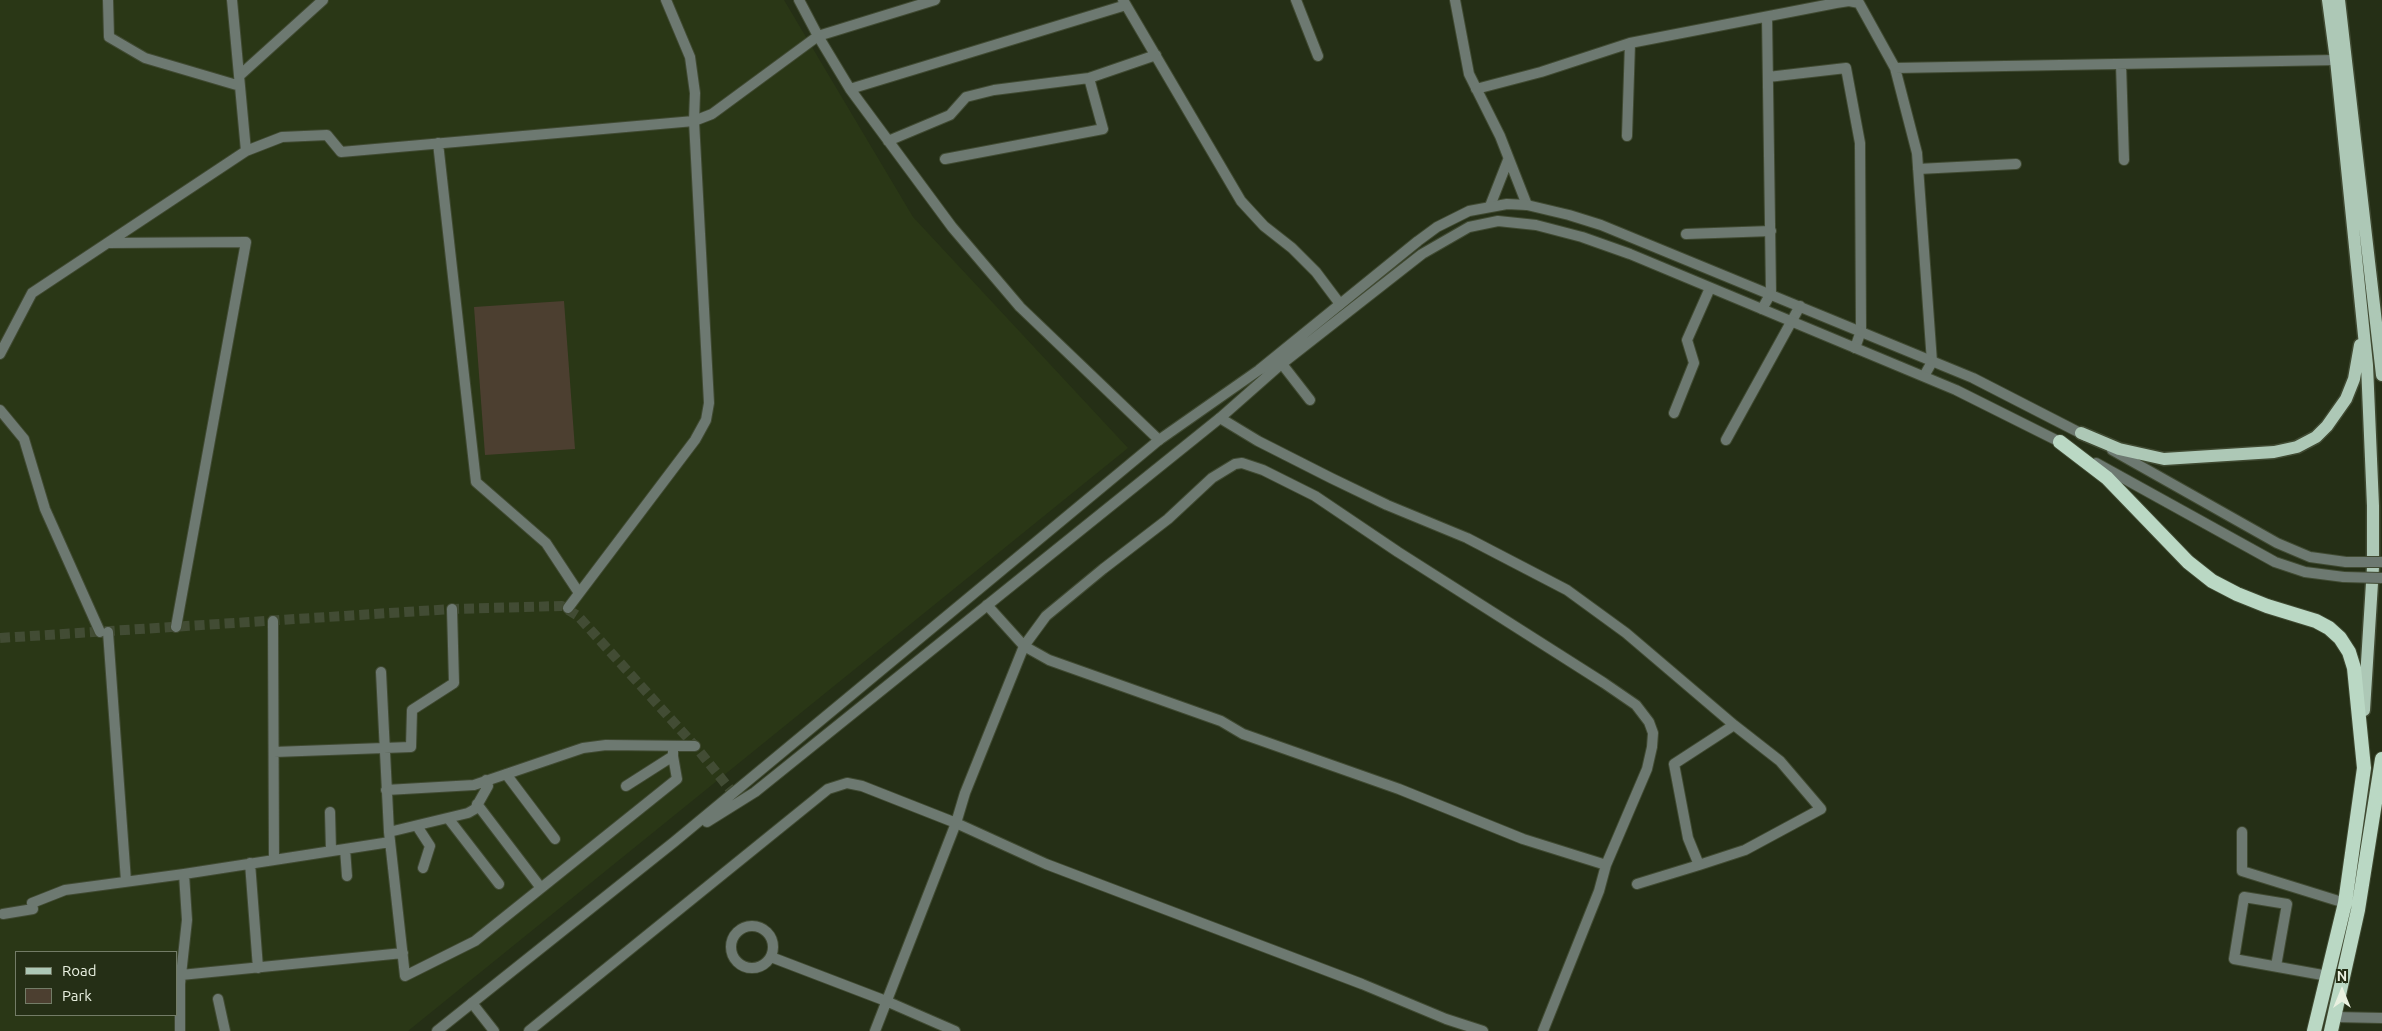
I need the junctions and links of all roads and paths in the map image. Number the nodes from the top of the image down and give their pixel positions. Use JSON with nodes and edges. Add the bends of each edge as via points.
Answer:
{"nodes":[{"id":1,"x":108,"y":0,"type":"edge"},
{"id":2,"x":232,"y":0,"type":"edge"},
{"id":3,"x":323,"y":0,"type":"edge"},
{"id":4,"x":666,"y":0,"type":"edge"},
{"id":5,"x":799,"y":0,"type":"edge"},
{"id":6,"x":935,"y":0,"type":"edge"},
{"id":7,"x":1296,"y":0,"type":"edge"},
{"id":8,"x":1455,"y":0,"type":"edge"},
{"id":9,"x":2328,"y":0,"type":"edge"},
{"id":10,"x":2339,"y":0,"type":"edge"},
{"id":11,"x":1125,"y":2,"type":"edge"},
{"id":12,"x":1767,"y":18,"type":"junction"},
{"id":13,"x":818,"y":36,"type":"junction"},
{"id":14,"x":1630,"y":43,"type":"junction"},
{"id":15,"x":1156,"y":55,"type":"junction"},
{"id":16,"x":1318,"y":56,"type":"dead end"},
{"id":17,"x":2336,"y":60,"type":"junction"},
{"id":18,"x":2121,"y":64,"type":"junction"},
{"id":19,"x":1894,"y":68,"type":"junction"},
{"id":20,"x":1768,"y":77,"type":"junction"},
{"id":21,"x":1088,"y":78,"type":"junction"},
{"id":22,"x":240,"y":81,"type":"junction"},
{"id":23,"x":850,"y":89,"type":"junction"},
{"id":24,"x":1476,"y":89,"type":"junction"},
{"id":25,"x":694,"y":121,"type":"junction"},
{"id":26,"x":1627,"y":136,"type":"dead end"},
{"id":27,"x":888,"y":141,"type":"junction"},
{"id":28,"x":438,"y":143,"type":"junction"},
{"id":29,"x":246,"y":151,"type":"junction"},
{"id":30,"x":945,"y":159,"type":"dead end"},
{"id":31,"x":1508,"y":160,"type":"junction"},
{"id":32,"x":2124,"y":160,"type":"dead end"},
{"id":33,"x":2016,"y":164,"type":"dead end"},
{"id":34,"x":1918,"y":168,"type":"junction"},
{"id":35,"x":1527,"y":205,"type":"junction"},
{"id":36,"x":1490,"y":206,"type":"junction"},
{"id":37,"x":1771,"y":231,"type":"junction"},
{"id":38,"x":1686,"y":234,"type":"dead end"},
{"id":39,"x":107,"y":243,"type":"junction"},
{"id":40,"x":1710,"y":288,"type":"junction"},
{"id":41,"x":1771,"y":293,"type":"junction"},
{"id":42,"x":1340,"y":304,"type":"junction"},
{"id":43,"x":1800,"y":306,"type":"junction"},
{"id":44,"x":1762,"y":309,"type":"junction"},
{"id":45,"x":2362,"y":310,"type":"junction"},
{"id":46,"x":1791,"y":322,"type":"junction"},
{"id":47,"x":1861,"y":331,"type":"junction"},
{"id":48,"x":1855,"y":348,"type":"junction"},
{"id":49,"x":0,"y":354,"type":"edge"},
{"id":50,"x":1932,"y":362,"type":"junction"},
{"id":51,"x":1282,"y":364,"type":"junction"},
{"id":52,"x":2382,"y":375,"type":"edge"},
{"id":53,"x":1924,"y":376,"type":"junction"},
{"id":54,"x":1310,"y":400,"type":"dead end"},
{"id":55,"x":0,"y":410,"type":"edge"},
{"id":56,"x":1674,"y":413,"type":"dead end"},
{"id":57,"x":1220,"y":418,"type":"junction"},
{"id":58,"x":2081,"y":433,"type":"junction"},
{"id":59,"x":1159,"y":440,"type":"junction"},
{"id":60,"x":1726,"y":440,"type":"dead end"},
{"id":61,"x":2060,"y":442,"type":"junction"},
{"id":62,"x":2382,"y":562,"type":"edge"},
{"id":63,"x":2382,"y":578,"type":"edge"},
{"id":64,"x":579,"y":593,"type":"junction"},
{"id":65,"x":987,"y":605,"type":"junction"},
{"id":66,"x":568,"y":608,"type":"dead end"},
{"id":67,"x":452,"y":609,"type":"dead end"},
{"id":68,"x":273,"y":621,"type":"dead end"},
{"id":69,"x":176,"y":627,"type":"dead end"},
{"id":70,"x":1024,"y":646,"type":"junction"},
{"id":71,"x":381,"y":672,"type":"dead end"},
{"id":72,"x":1734,"y":725,"type":"junction"},
{"id":73,"x":695,"y":746,"type":"dead end"},
{"id":74,"x":383,"y":748,"type":"junction"},
{"id":75,"x":2382,"y":748,"type":"edge"},
{"id":76,"x":673,"y":751,"type":"junction"},
{"id":77,"x":274,"y":752,"type":"junction"},
{"id":78,"x":2382,"y":761,"type":"edge"},
{"id":79,"x":2364,"y":768,"type":"junction"},
{"id":80,"x":506,"y":774,"type":"junction"},
{"id":81,"x":486,"y":780,"type":"junction"},
{"id":82,"x":626,"y":786,"type":"dead end"},
{"id":83,"x":386,"y":790,"type":"junction"},
{"id":84,"x":477,"y":804,"type":"junction"},
{"id":85,"x":330,"y":812,"type":"dead end"},
{"id":86,"x":448,"y":818,"type":"junction"},
{"id":87,"x":956,"y":823,"type":"junction"},
{"id":88,"x":417,"y":826,"type":"junction"},
{"id":89,"x":2242,"y":832,"type":"dead end"},
{"id":90,"x":390,"y":838,"type":"junction"},
{"id":91,"x":555,"y":839,"type":"dead end"},
{"id":92,"x":674,"y":842,"type":"junction"},
{"id":93,"x":345,"y":849,"type":"junction"},
{"id":94,"x":331,"y":851,"type":"junction"},
{"id":95,"x":274,"y":859,"type":"junction"},
{"id":96,"x":250,"y":863,"type":"junction"},
{"id":97,"x":1606,"y":865,"type":"junction"},
{"id":98,"x":1699,"y":865,"type":"junction"},
{"id":99,"x":423,"y":868,"type":"dead end"},
{"id":100,"x":184,"y":874,"type":"junction"},
{"id":101,"x":347,"y":876,"type":"dead end"},
{"id":102,"x":126,"y":881,"type":"junction"},
{"id":103,"x":499,"y":884,"type":"dead end"},
{"id":104,"x":1637,"y":884,"type":"dead end"},
{"id":105,"x":541,"y":888,"type":"junction"},
{"id":106,"x":2345,"y":903,"type":"junction"},
{"id":107,"x":3,"y":914,"type":"dead end"},
{"id":108,"x":403,"y":954,"type":"junction"},
{"id":109,"x":771,"y":957,"type":"junction"},
{"id":110,"x":2276,"y":966,"type":"junction"},
{"id":111,"x":258,"y":968,"type":"junction"},
{"id":112,"x":181,"y":975,"type":"junction"},
{"id":113,"x":2328,"y":976,"type":"junction"},
{"id":114,"x":218,"y":999,"type":"dead end"},
{"id":115,"x":886,"y":1001,"type":"junction"},
{"id":116,"x":472,"y":1003,"type":"junction"},
{"id":117,"x":2334,"y":1017,"type":"junction"},
{"id":118,"x":2382,"y":1018,"type":"edge"},
{"id":119,"x":180,"y":1031,"type":"edge"},
{"id":120,"x":225,"y":1031,"type":"edge"},
{"id":121,"x":437,"y":1031,"type":"edge"},
{"id":122,"x":494,"y":1031,"type":"edge"},
{"id":123,"x":529,"y":1031,"type":"edge"},
{"id":124,"x":875,"y":1031,"type":"edge"},
{"id":125,"x":955,"y":1031,"type":"edge"},
{"id":126,"x":1483,"y":1031,"type":"edge"},
{"id":127,"x":1543,"y":1031,"type":"edge"},
{"id":128,"x":2314,"y":1031,"type":"edge"},
{"id":129,"x":2331,"y":1031,"type":"edge"}],
"edges":[{"from":1,"to":22,"type":"street","via":[[109,37],[145,58]]},
{"from":2,"to":22,"type":"street"},
{"from":3,"to":22,"type":"street"},
{"from":4,"to":25,"type":"street","via":[[690,57],[695,93]]},
{"from":5,"to":13,"type":"street"},
{"from":6,"to":13,"type":"street"},
{"from":7,"to":16,"type":"street"},
{"from":8,"to":24,"type":"street","via":[[1469,74]]},
{"from":9,"to":17,"type":"main road"},
{"from":10,"to":52,"type":"main road"},
{"from":11,"to":15,"type":"street"},
{"from":11,"to":23,"type":"street"},
{"from":12,"to":14,"type":"street"},
{"from":12,"to":19,"type":"street","via":[[1849,1],[1859,3]]},
{"from":12,"to":20,"type":"street"},
{"from":13,"to":23,"type":"street"},
{"from":13,"to":25,"type":"street","via":[[712,114]]},
{"from":14,"to":24,"type":"street"},
{"from":14,"to":26,"type":"street"},
{"from":15,"to":21,"type":"street"},
{"from":15,"to":42,"type":"street","via":[[1241,201],[1316,272]]},
{"from":17,"to":18,"type":"street"},
{"from":17,"to":45,"type":"main road"},
{"from":18,"to":19,"type":"street"},
{"from":18,"to":32,"type":"street"},
{"from":19,"to":34,"type":"street","via":[[1917,153]]},
{"from":20,"to":37,"type":"street"},
{"from":20,"to":47,"type":"street","via":[[1846,68],[1860,143]]},
{"from":21,"to":27,"type":"street","via":[[994,90],[966,97],[950,115]]},
{"from":21,"to":30,"type":"street","via":[[1103,129]]},
{"from":22,"to":29,"type":"street"},
{"from":23,"to":27,"type":"street"},
{"from":24,"to":31,"type":"street","via":[[1500,136]]},
{"from":25,"to":28,"type":"street"},
{"from":25,"to":64,"type":"street","via":[[709,403],[706,420],[695,440]]},
{"from":27,"to":59,"type":"street","via":[[952,226],[1020,307]]},
{"from":28,"to":29,"type":"street","via":[[341,152],[327,135],[282,136]]},
{"from":28,"to":64,"type":"street","via":[[476,482],[546,543]]},
{"from":29,"to":39,"type":"street"},
{"from":31,"to":35,"type":"street"},
{"from":31,"to":36,"type":"street"},
{"from":33,"to":34,"type":"street"},
{"from":34,"to":50,"type":"street"},
{"from":35,"to":36,"type":"street"},
{"from":35,"to":41,"type":"street","via":[[1601,225]]},
{"from":36,"to":42,"type":"street","via":[[1469,211],[1437,227]]},
{"from":37,"to":38,"type":"street"},
{"from":37,"to":41,"type":"street"},
{"from":39,"to":49,"type":"street","via":[[32,293]]},
{"from":39,"to":69,"type":"street","via":[[246,242]]},
{"from":40,"to":44,"type":"street"},
{"from":40,"to":51,"type":"street","via":[[1630,254],[1557,229],[1516,222],[1482,224],[1457,233],[1422,254]]},
{"from":40,"to":56,"type":"street","via":[[1687,340],[1694,363]]},
{"from":41,"to":43,"type":"street"},
{"from":41,"to":44,"type":"street"},
{"from":42,"to":59,"type":"street","via":[[1259,370]]},
{"from":43,"to":46,"type":"street"},
{"from":43,"to":47,"type":"street"},
{"from":44,"to":46,"type":"street"},
{"from":45,"to":58,"type":"main road","via":[[2360,347],[2351,390],[2327,426],[2316,437],[2297,447],[2274,452],[2164,459],[2119,449]]},
{"from":45,"to":79,"type":"main road","via":[[2373,506],[2373,567],[2363,692]]},
{"from":46,"to":48,"type":"street"},
{"from":46,"to":60,"type":"street"},
{"from":47,"to":48,"type":"street"},
{"from":47,"to":50,"type":"street"},
{"from":48,"to":53,"type":"street"},
{"from":50,"to":53,"type":"street"},
{"from":50,"to":58,"type":"street","via":[[1974,378]]},
{"from":51,"to":54,"type":"street"},
{"from":51,"to":57,"type":"street"},
{"from":53,"to":61,"type":"street","via":[[1998,409]]},
{"from":55,"to":102,"type":"street","via":[[24,439],[44,509],[104,632]]},
{"from":57,"to":65,"type":"street"},
{"from":57,"to":72,"type":"street","via":[[1331,478],[1467,538],[1567,590],[1626,633]]},
{"from":58,"to":62,"type":"street","bridge":true,"via":[[2276,543],[2310,557]]},
{"from":59,"to":92,"type":"street"},
{"from":61,"to":63,"type":"street","bridge":true,"via":[[2275,562],[2305,572]]},
{"from":61,"to":79,"type":"highway","via":[[2107,478],[2188,562],[2212,581],[2267,606],[2316,621],[2340,638],[2354,668]]},
{"from":64,"to":66,"type":"street"},
{"from":65,"to":70,"type":"street"},
{"from":65,"to":92,"type":"street","via":[[755,792]]},
{"from":67,"to":74,"type":"street","via":[[454,683],[412,710],[411,746]]},
{"from":68,"to":77,"type":"street"},
{"from":70,"to":87,"type":"street"},
{"from":70,"to":97,"type":"street","via":[[1049,660],[1221,721],[1243,734],[1399,789],[1524,839]]},
{"from":70,"to":97,"type":"street","via":[[1046,616],[1168,519],[1212,478],[1235,464],[1251,465],[1315,496],[1636,705],[1649,722],[1653,733],[1652,747],[1633,806]]},
{"from":71,"to":74,"type":"street"},
{"from":72,"to":98,"type":"street","via":[[1674,764],[1688,838]]},
{"from":72,"to":98,"type":"street","via":[[1780,761],[1821,809],[1745,850]]},
{"from":73,"to":76,"type":"street"},
{"from":74,"to":77,"type":"street"},
{"from":74,"to":83,"type":"street"},
{"from":75,"to":78,"type":"main road"},
{"from":76,"to":80,"type":"street","via":[[606,745],[583,748]]},
{"from":76,"to":82,"type":"street"},
{"from":76,"to":105,"type":"street","via":[[677,779]]},
{"from":77,"to":95,"type":"street"},
{"from":78,"to":117,"type":"highway","via":[[2358,910]]},
{"from":79,"to":106,"type":"highway"},
{"from":80,"to":81,"type":"street"},
{"from":80,"to":91,"type":"street"},
{"from":81,"to":83,"type":"street","via":[[474,784]]},
{"from":81,"to":84,"type":"street","via":[[488,786]]},
{"from":83,"to":90,"type":"street"},
{"from":84,"to":86,"type":"street","via":[[468,813]]},
{"from":84,"to":105,"type":"street"},
{"from":85,"to":94,"type":"street"},
{"from":86,"to":88,"type":"street"},
{"from":86,"to":103,"type":"street"},
{"from":87,"to":115,"type":"street"},
{"from":87,"to":123,"type":"street","via":[[862,786],[835,785]]},
{"from":87,"to":126,"type":"street","via":[[1046,864]]},
{"from":88,"to":90,"type":"street"},
{"from":88,"to":99,"type":"street","via":[[430,846]]},
{"from":89,"to":106,"type":"street","via":[[2242,871]]},
{"from":90,"to":93,"type":"street"},
{"from":90,"to":108,"type":"street"},
{"from":92,"to":116,"type":"street"},
{"from":93,"to":94,"type":"street"},
{"from":93,"to":101,"type":"street"},
{"from":94,"to":95,"type":"street"},
{"from":95,"to":96,"type":"street"},
{"from":96,"to":100,"type":"street"},
{"from":96,"to":111,"type":"street"},
{"from":97,"to":127,"type":"street"},
{"from":98,"to":104,"type":"street"},
{"from":100,"to":102,"type":"street"},
{"from":100,"to":112,"type":"street","via":[[187,920]]},
{"from":102,"to":107,"type":"street","via":[[65,890],[32,903],[33,909]]},
{"from":105,"to":108,"type":"street","via":[[475,942],[405,976]]},
{"from":106,"to":113,"type":"highway"},
{"from":108,"to":111,"type":"street"},
{"from":109,"to":109,"type":"street","via":[[773,943],[764,929],[748,926],[734,935],[731,951],[740,965],[756,968]]},
{"from":109,"to":115,"type":"street"},
{"from":110,"to":110,"type":"street","via":[[2234,959],[2244,897],[2287,904]]},
{"from":110,"to":113,"type":"street"},
{"from":111,"to":112,"type":"street"},
{"from":112,"to":119,"type":"street"},
{"from":113,"to":128,"type":"highway"},
{"from":114,"to":120,"type":"street"},
{"from":115,"to":124,"type":"street"},
{"from":115,"to":125,"type":"street"},
{"from":116,"to":121,"type":"street"},
{"from":116,"to":122,"type":"street"},
{"from":117,"to":118,"type":"street"},
{"from":117,"to":129,"type":"highway"}]}
